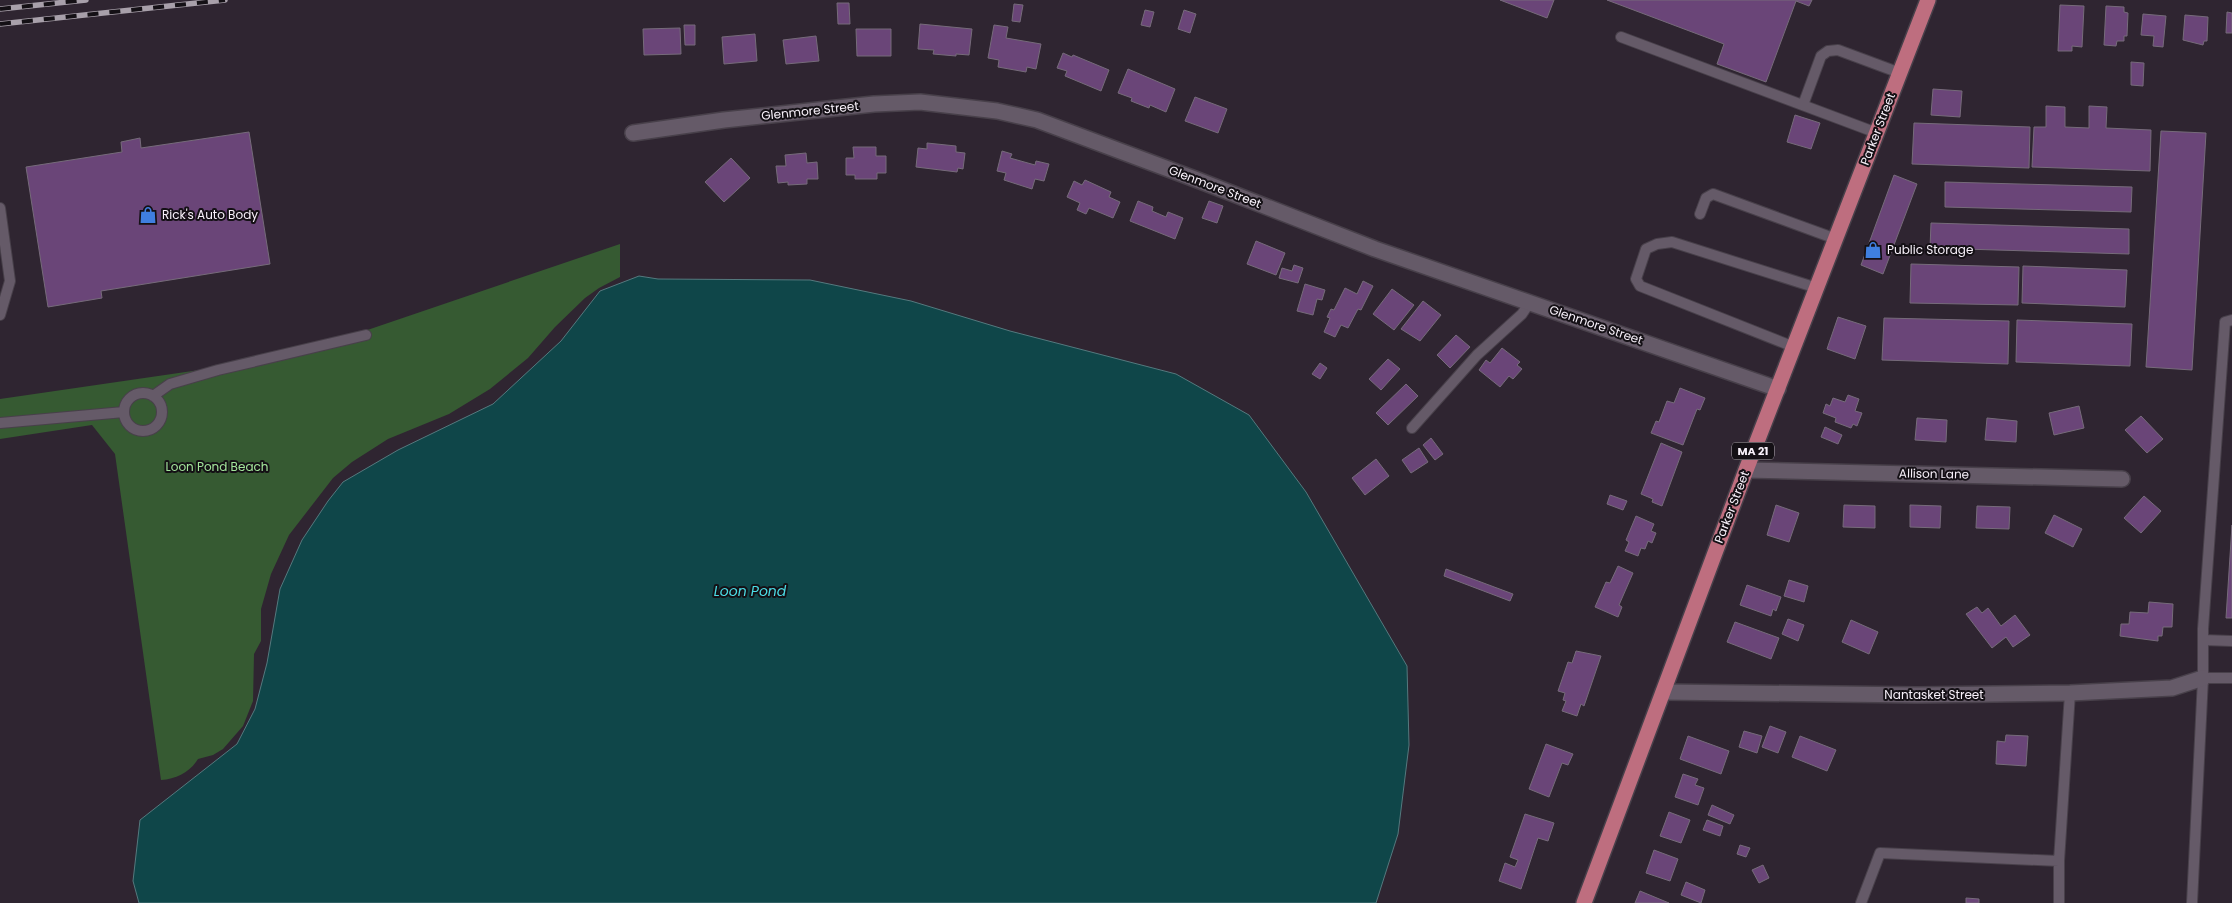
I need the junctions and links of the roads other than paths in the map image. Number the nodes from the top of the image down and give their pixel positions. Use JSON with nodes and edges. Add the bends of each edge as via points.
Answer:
{"nodes":[{"id":1,"x":1928,"y":0,"type":"edge"},
{"id":2,"x":1621,"y":36,"type":"dead end"},
{"id":3,"x":1900,"y":74,"type":"junction"},
{"id":4,"x":1803,"y":106,"type":"junction"},
{"id":5,"x":633,"y":133,"type":"dead end"},
{"id":6,"x":1877,"y":133,"type":"junction"},
{"id":7,"x":0,"y":208,"type":"edge"},
{"id":8,"x":1700,"y":214,"type":"dead end"},
{"id":9,"x":1836,"y":239,"type":"junction"},
{"id":10,"x":1817,"y":288,"type":"junction"},
{"id":11,"x":1530,"y":302,"type":"junction"},
{"id":12,"x":0,"y":315,"type":"edge"},
{"id":13,"x":2232,"y":320,"type":"edge"},
{"id":14,"x":366,"y":335,"type":"dead end"},
{"id":15,"x":1794,"y":346,"type":"junction"},
{"id":16,"x":1778,"y":389,"type":"junction"},
{"id":17,"x":154,"y":396,"type":"junction"},
{"id":18,"x":124,"y":412,"type":"junction"},
{"id":19,"x":0,"y":422,"type":"edge"},
{"id":20,"x":1412,"y":428,"type":"dead end"},
{"id":21,"x":1746,"y":470,"type":"junction"},
{"id":22,"x":2122,"y":479,"type":"dead end"},
{"id":23,"x":2203,"y":640,"type":"junction"},
{"id":24,"x":2232,"y":642,"type":"edge"},
{"id":25,"x":2204,"y":678,"type":"junction"},
{"id":26,"x":2232,"y":678,"type":"edge"},
{"id":27,"x":1663,"y":692,"type":"junction"},
{"id":28,"x":2070,"y":693,"type":"junction"},
{"id":29,"x":2059,"y":862,"type":"junction"},
{"id":30,"x":1584,"y":903,"type":"edge"},
{"id":31,"x":1862,"y":903,"type":"edge"},
{"id":32,"x":2058,"y":903,"type":"edge"},
{"id":33,"x":2192,"y":903,"type":"edge"}],
"edges":[{"from":1,"to":3,"type":"main road","name":"Parker Street","number":"MA 21"},
{"from":2,"to":4,"type":"lane"},
{"from":3,"to":4,"type":"lane","via":[[1838,50],[1828,51],[1821,56]]},
{"from":3,"to":6,"type":"main road","name":"Parker Street","number":"MA 21"},
{"from":4,"to":6,"type":"lane"},
{"from":5,"to":11,"type":"street","name":"Glenmore Street","via":[[874,104],[920,102],[997,111],[1037,120],[1375,249]]},
{"from":6,"to":9,"type":"main road","name":"Parker Street","number":"MA 21"},
{"from":7,"to":12,"type":"lane","via":[[10,281]]},
{"from":8,"to":9,"type":"lane","via":[[1706,198],[1713,194]]},
{"from":9,"to":10,"type":"main road","name":"Parker Street","number":"MA 21"},
{"from":10,"to":15,"type":"main road","name":"Parker Street","number":"MA 21"},
{"from":10,"to":15,"type":"lane","via":[[1672,242],[1646,250],[1636,279],[1640,286]]},
{"from":11,"to":16,"type":"street","name":"Glenmore Street"},
{"from":11,"to":20,"type":"lane"},
{"from":13,"to":23,"type":"lane","via":[[2225,322]]},
{"from":14,"to":17,"type":"lane","via":[[218,370],[170,384]]},
{"from":15,"to":16,"type":"main road","name":"Parker Street","number":"MA 21"},
{"from":16,"to":21,"type":"main road","name":"Parker Street","number":"MA 21"},
{"from":17,"to":18,"type":"lane","via":[[135,395],[126,403]]},
{"from":17,"to":18,"type":"lane","via":[[162,413],[153,428],[135,430],[126,421]]},
{"from":18,"to":19,"type":"lane"},
{"from":21,"to":22,"type":"street","name":"Allison Lane"},
{"from":21,"to":27,"type":"main road","name":"Parker Street","number":"MA 21"},
{"from":23,"to":24,"type":"lane"},
{"from":23,"to":25,"type":"lane"},
{"from":25,"to":26,"type":"lane"},
{"from":25,"to":28,"type":"street","name":"Nantasket Street","via":[[2172,688]]},
{"from":25,"to":33,"type":"lane"},
{"from":27,"to":28,"type":"street","name":"Nantasket Street"},
{"from":27,"to":30,"type":"main road","name":"Parker Street","number":"MA 21"},
{"from":28,"to":29,"type":"lane"},
{"from":29,"to":31,"type":"lane","via":[[1880,853]]},
{"from":29,"to":32,"type":"lane"}]}
